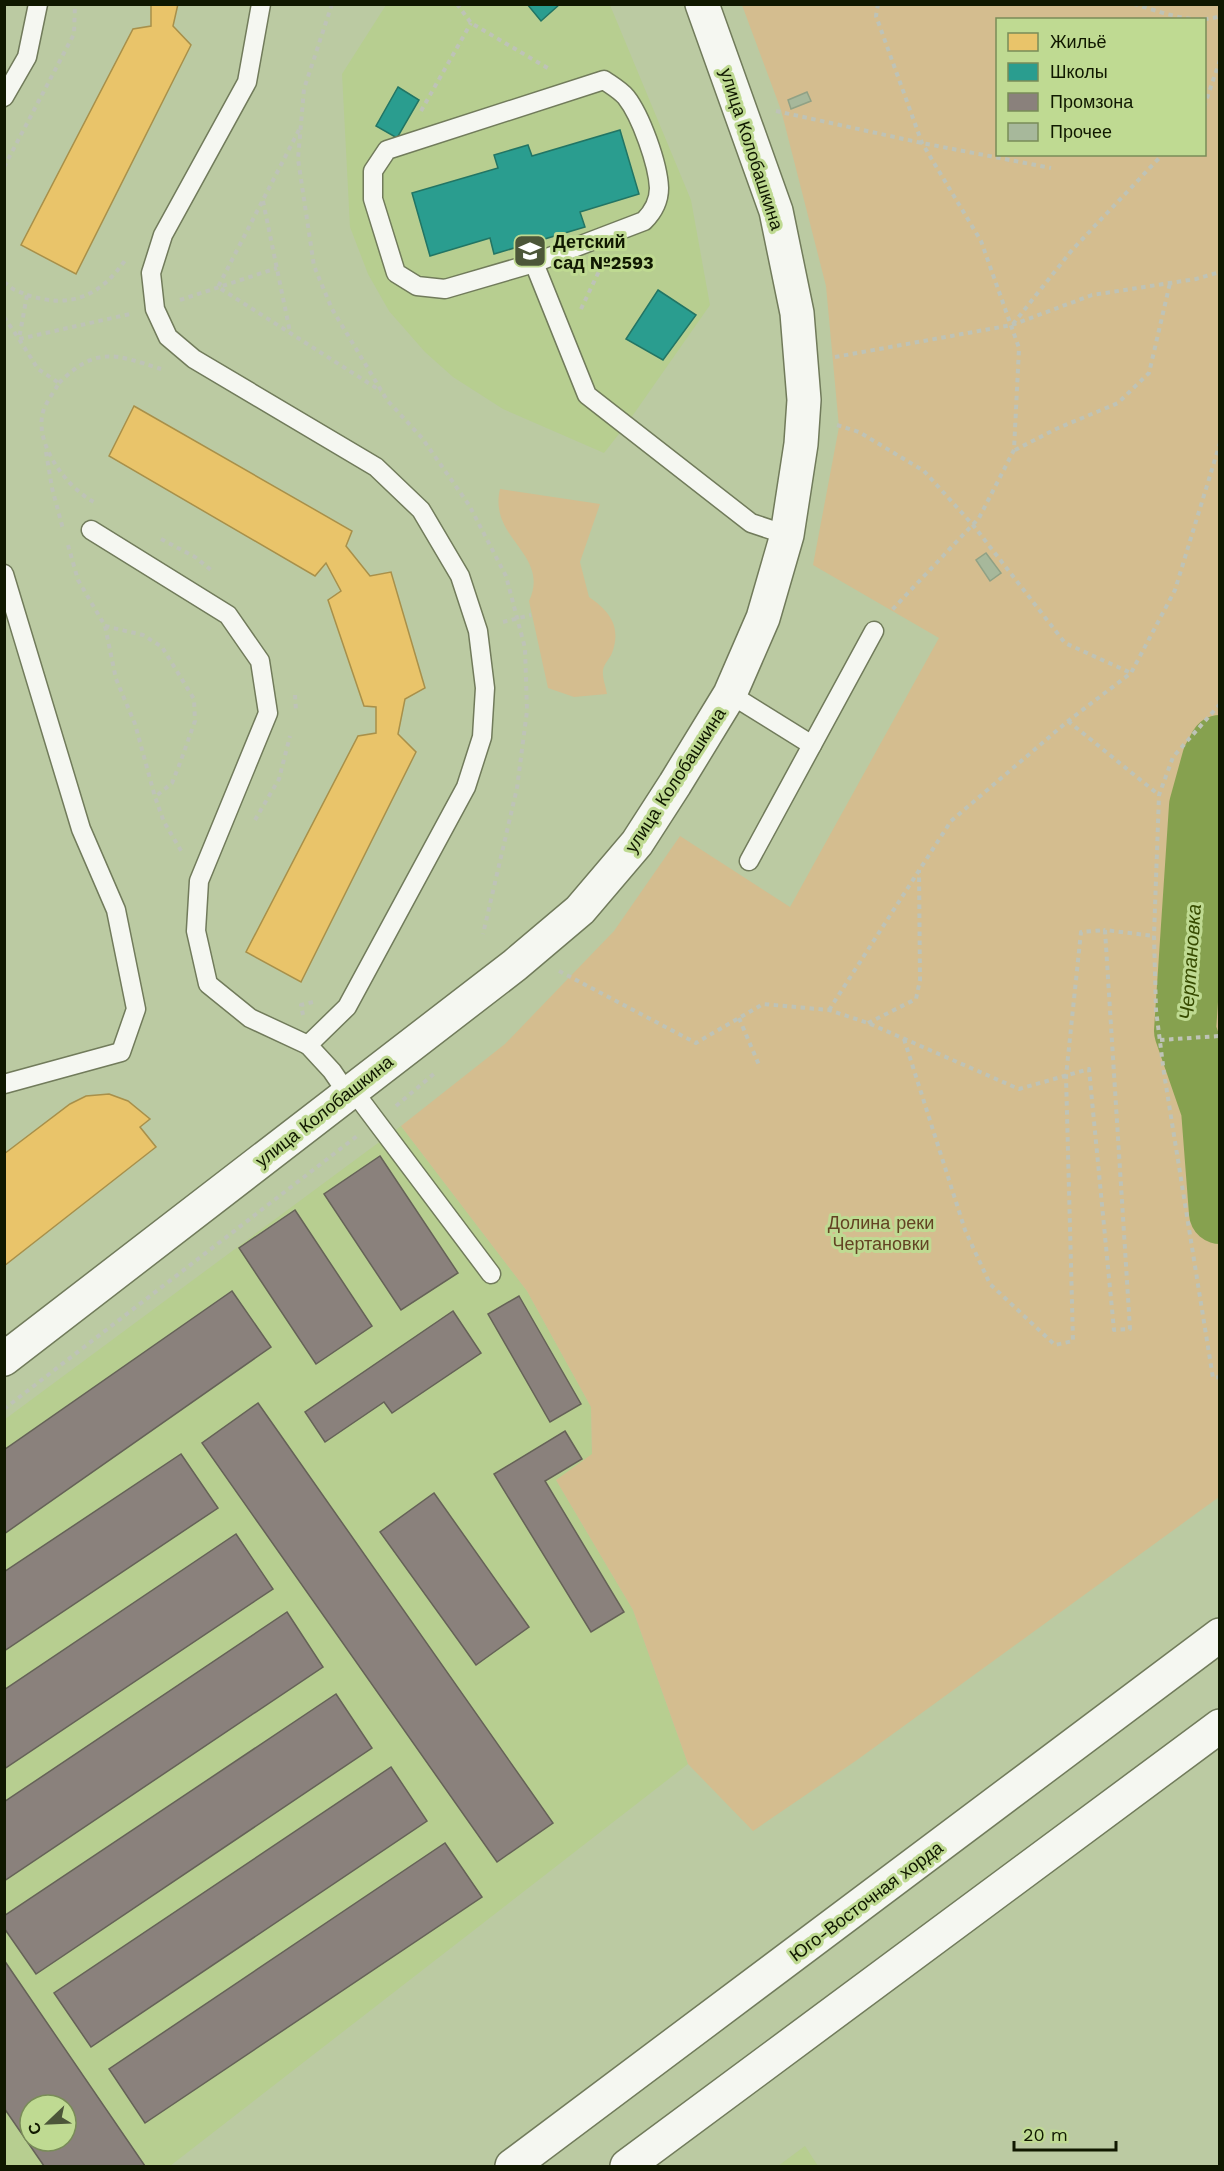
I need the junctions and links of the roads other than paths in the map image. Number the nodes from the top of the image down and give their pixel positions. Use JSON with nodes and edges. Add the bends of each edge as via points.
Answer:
{"nodes":[{"id":1,"x":38,"y":4,"type":"edge"},
{"id":2,"x":261,"y":4,"type":"edge"},
{"id":3,"x":702,"y":4,"type":"edge"},
{"id":4,"x":4,"y":97,"type":"edge"},
{"id":5,"x":534,"y":263,"type":"junction"},
{"id":6,"x":92,"y":530,"type":"dead end"},
{"id":7,"x":788,"y":535,"type":"junction"},
{"id":8,"x":4,"y":574,"type":"edge"},
{"id":9,"x":874,"y":631,"type":"road end"},
{"id":10,"x":730,"y":694,"type":"junction"},
{"id":11,"x":812,"y":744,"type":"junction"},
{"id":12,"x":750,"y":861,"type":"dead end"},
{"id":13,"x":308,"y":1045,"type":"junction"},
{"id":14,"x":4,"y":1084,"type":"edge"},
{"id":15,"x":350,"y":1091,"type":"junction"},
{"id":16,"x":491,"y":1274,"type":"dead end"},
{"id":17,"x":4,"y":1359,"type":"edge"},
{"id":18,"x":1220,"y":1635,"type":"edge"},
{"id":19,"x":1220,"y":1726,"type":"edge"},
{"id":20,"x":512,"y":2166,"type":"edge"},
{"id":21,"x":627,"y":2166,"type":"edge"}],
"edges":[{"from":1,"to":4,"type":"lane","via":[[27,57]]},
{"from":2,"to":13,"type":"lane","via":[[248,82],[163,235],[151,273],[155,309],[168,338],[194,359],[376,467],[421,510],[460,576],[478,631],[485,688],[482,737],[466,788],[347,1007]]},
{"from":3,"to":7,"type":"street","name":"улица Колобашкина","via":[[776,211],[797,312],[804,400]]},
{"from":5,"to":5,"type":"lane","via":[[445,290],[417,286],[396,273],[373,199],[373,171],[387,150],[604,80],[624,95],[636,112],[659,190],[654,212],[644,221]]},
{"from":5,"to":7,"type":"lane","via":[[586,395],[752,523]]},
{"from":6,"to":13,"type":"lane","via":[[228,615],[260,661],[268,713],[199,881],[196,931],[208,984],[250,1018]]},
{"from":7,"to":10,"type":"street","name":"улица Колобашкина","via":[[763,618]]},
{"from":8,"to":14,"type":"lane","via":[[81,829],[116,910],[136,1009],[121,1052]]},
{"from":9,"to":11,"type":"lane"},
{"from":10,"to":11,"type":"lane"},
{"from":10,"to":15,"type":"street","name":"улица Колобашкина","via":[[637,843],[580,910],[515,965]]},
{"from":11,"to":12,"type":"lane"},
{"from":13,"to":15,"type":"lane"},
{"from":15,"to":16,"type":"lane"},
{"from":15,"to":17,"type":"street","name":"улица Колобашкина"},
{"from":18,"to":20,"type":"street","name":"Юго-Восточная хорда"},
{"from":19,"to":21,"type":"street"}]}
